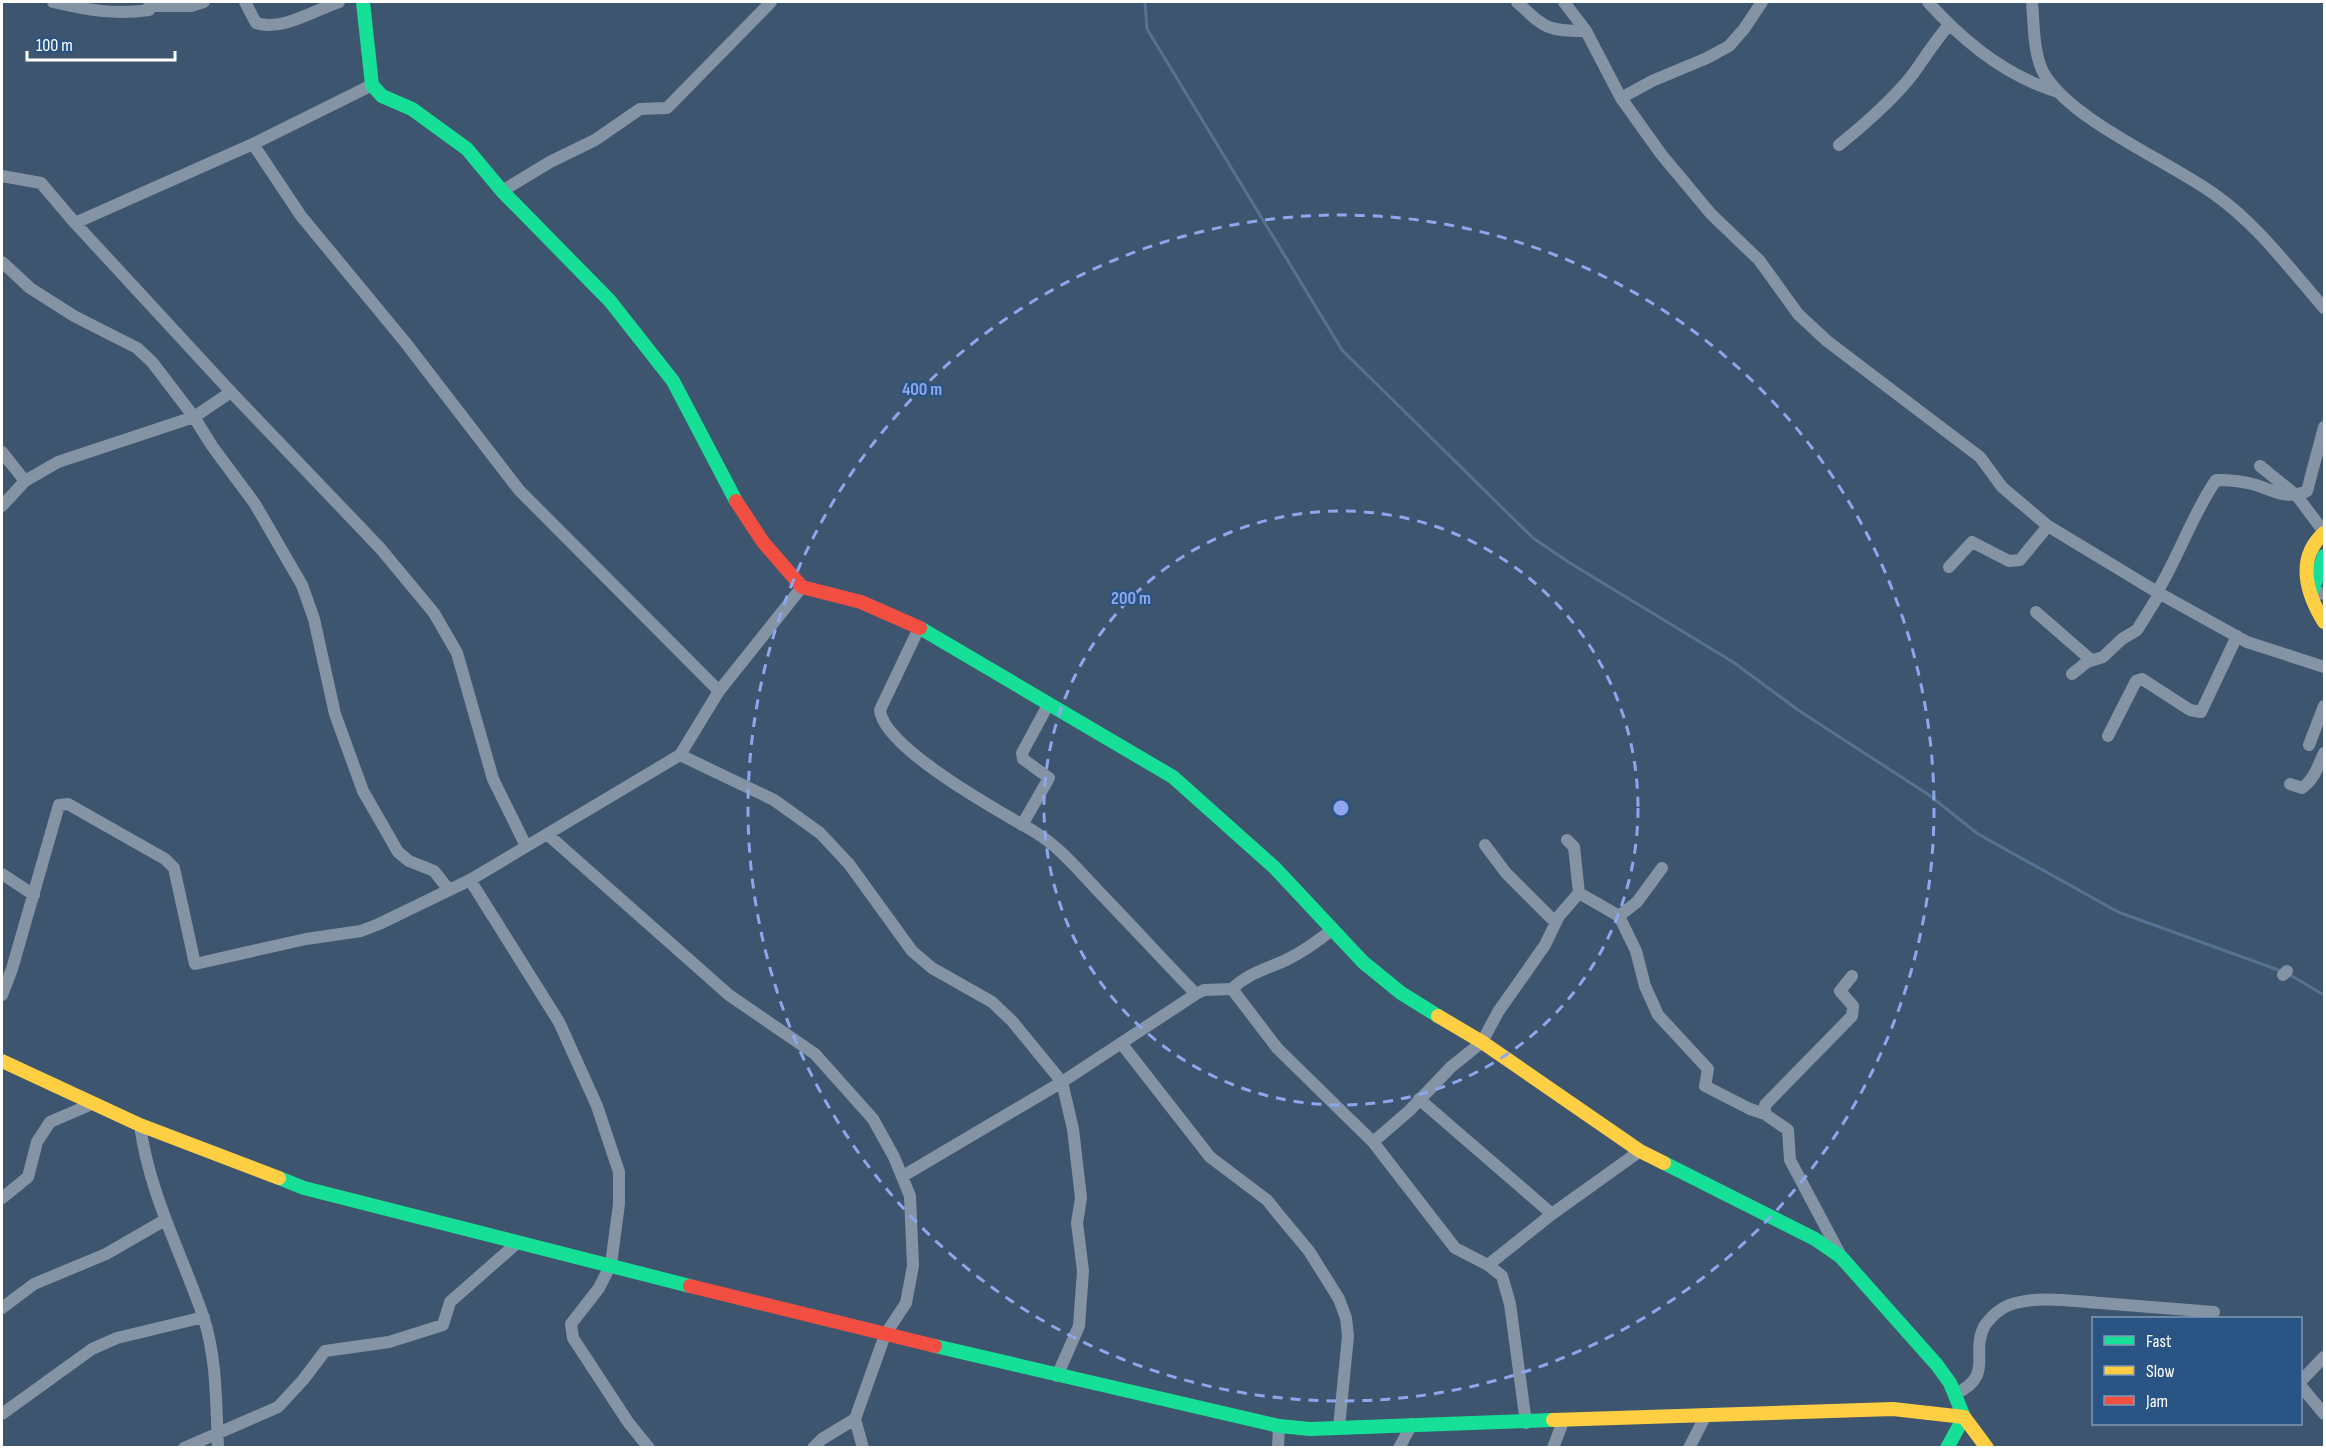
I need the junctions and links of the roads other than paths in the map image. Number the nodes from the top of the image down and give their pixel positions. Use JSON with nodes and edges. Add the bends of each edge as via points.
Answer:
{"nodes":[{"id":1,"x":53,"y":2,"type":"edge"},
{"id":2,"x":204,"y":2,"type":"edge"},
{"id":3,"x":245,"y":2,"type":"edge"},
{"id":4,"x":339,"y":2,"type":"edge"},
{"id":5,"x":363,"y":2,"type":"edge"},
{"id":6,"x":771,"y":2,"type":"edge"},
{"id":7,"x":1517,"y":2,"type":"edge"},
{"id":8,"x":1564,"y":2,"type":"edge"},
{"id":9,"x":1762,"y":2,"type":"edge"},
{"id":10,"x":1928,"y":2,"type":"edge"},
{"id":11,"x":2032,"y":2,"type":"edge"},
{"id":12,"x":1949,"y":25,"type":"junction"},
{"id":13,"x":1586,"y":31,"type":"junction"},
{"id":14,"x":372,"y":85,"type":"junction"},
{"id":15,"x":2061,"y":92,"type":"junction"},
{"id":16,"x":1621,"y":98,"type":"junction"},
{"id":17,"x":253,"y":144,"type":"junction"},
{"id":18,"x":1839,"y":145,"type":"dead end"},
{"id":19,"x":2,"y":176,"type":"edge"},
{"id":20,"x":502,"y":190,"type":"junction"},
{"id":21,"x":75,"y":223,"type":"junction"},
{"id":22,"x":2,"y":262,"type":"edge"},
{"id":23,"x":2325,"y":308,"type":"edge"},
{"id":24,"x":231,"y":392,"type":"junction"},
{"id":25,"x":194,"y":417,"type":"junction"},
{"id":26,"x":2325,"y":427,"type":"edge"},
{"id":27,"x":2,"y":452,"type":"edge"},
{"id":28,"x":2260,"y":466,"type":"dead end"},
{"id":29,"x":25,"y":481,"type":"junction"},
{"id":30,"x":2297,"y":496,"type":"junction"},
{"id":31,"x":2,"y":506,"type":"edge"},
{"id":32,"x":2049,"y":526,"type":"junction"},
{"id":33,"x":2325,"y":532,"type":"edge"},
{"id":34,"x":2325,"y":556,"type":"edge"},
{"id":35,"x":1949,"y":567,"type":"dead end"},
{"id":36,"x":802,"y":587,"type":"junction"},
{"id":37,"x":2159,"y":593,"type":"junction"},
{"id":38,"x":2318,"y":594,"type":"edge"},
{"id":39,"x":2036,"y":612,"type":"dead end"},
{"id":40,"x":2325,"y":622,"type":"edge"},
{"id":41,"x":919,"y":628,"type":"junction"},
{"id":42,"x":2237,"y":636,"type":"junction"},
{"id":43,"x":2091,"y":660,"type":"junction"},
{"id":44,"x":2325,"y":667,"type":"edge"},
{"id":45,"x":2072,"y":674,"type":"dead end"},
{"id":46,"x":719,"y":692,"type":"junction"},
{"id":47,"x":1048,"y":705,"type":"junction"},
{"id":48,"x":2325,"y":706,"type":"edge"},
{"id":49,"x":2322,"y":719,"type":"edge"},
{"id":50,"x":2108,"y":736,"type":"dead end"},
{"id":51,"x":2309,"y":745,"type":"dead end"},
{"id":52,"x":2325,"y":753,"type":"edge"},
{"id":53,"x":680,"y":755,"type":"junction"},
{"id":54,"x":2290,"y":784,"type":"dead end"},
{"id":55,"x":1022,"y":825,"type":"junction"},
{"id":56,"x":547,"y":834,"type":"junction"},
{"id":57,"x":1567,"y":840,"type":"dead end"},
{"id":58,"x":1485,"y":845,"type":"dead end"},
{"id":59,"x":526,"y":846,"type":"junction"},
{"id":60,"x":1662,"y":868,"type":"dead end"},
{"id":61,"x":2,"y":874,"type":"edge"},
{"id":62,"x":470,"y":880,"type":"junction"},
{"id":63,"x":449,"y":890,"type":"junction"},
{"id":64,"x":1579,"y":893,"type":"junction"},
{"id":65,"x":34,"y":894,"type":"junction"},
{"id":66,"x":1619,"y":916,"type":"junction"},
{"id":67,"x":1556,"y":922,"type":"junction"},
{"id":68,"x":1333,"y":929,"type":"junction"},
{"id":69,"x":1852,"y":976,"type":"dead end"},
{"id":70,"x":1233,"y":989,"type":"junction"},
{"id":71,"x":1196,"y":994,"type":"junction"},
{"id":72,"x":2,"y":995,"type":"edge"},
{"id":73,"x":1482,"y":1042,"type":"junction"},
{"id":74,"x":1121,"y":1043,"type":"junction"},
{"id":75,"x":2,"y":1060,"type":"edge"},
{"id":76,"x":1062,"y":1082,"type":"junction"},
{"id":77,"x":1419,"y":1100,"type":"junction"},
{"id":78,"x":94,"y":1103,"type":"junction"},
{"id":79,"x":1765,"y":1114,"type":"junction"},
{"id":80,"x":140,"y":1125,"type":"junction"},
{"id":81,"x":1373,"y":1143,"type":"junction"},
{"id":82,"x":1640,"y":1151,"type":"junction"},
{"id":83,"x":903,"y":1176,"type":"junction"},
{"id":84,"x":2,"y":1198,"type":"edge"},
{"id":85,"x":1552,"y":1214,"type":"junction"},
{"id":86,"x":165,"y":1220,"type":"junction"},
{"id":87,"x":517,"y":1243,"type":"junction"},
{"id":88,"x":1841,"y":1257,"type":"junction"},
{"id":89,"x":611,"y":1264,"type":"junction"},
{"id":90,"x":1488,"y":1265,"type":"junction"},
{"id":91,"x":2,"y":1308,"type":"edge"},
{"id":92,"x":2214,"y":1312,"type":"dead end"},
{"id":93,"x":204,"y":1317,"type":"junction"},
{"id":94,"x":885,"y":1335,"type":"junction"},
{"id":95,"x":2325,"y":1357,"type":"edge"},
{"id":96,"x":1057,"y":1376,"type":"junction"},
{"id":97,"x":2302,"y":1383,"type":"edge"},
{"id":98,"x":2302,"y":1385,"type":"edge"},
{"id":99,"x":1955,"y":1395,"type":"junction"},
{"id":100,"x":2,"y":1414,"type":"edge"},
{"id":101,"x":2325,"y":1414,"type":"edge"},
{"id":102,"x":1706,"y":1415,"type":"junction"},
{"id":103,"x":1964,"y":1417,"type":"junction"},
{"id":104,"x":855,"y":1419,"type":"junction"},
{"id":105,"x":1564,"y":1419,"type":"junction"},
{"id":106,"x":1526,"y":1423,"type":"junction"},
{"id":107,"x":1412,"y":1424,"type":"junction"},
{"id":108,"x":1279,"y":1426,"type":"junction"},
{"id":109,"x":1339,"y":1427,"type":"junction"},
{"id":110,"x":217,"y":1434,"type":"junction"},
{"id":111,"x":184,"y":1448,"type":"edge"},
{"id":112,"x":218,"y":1448,"type":"edge"},
{"id":113,"x":649,"y":1448,"type":"edge"},
{"id":114,"x":813,"y":1448,"type":"edge"},
{"id":115,"x":863,"y":1448,"type":"edge"},
{"id":116,"x":1278,"y":1448,"type":"edge"},
{"id":117,"x":1399,"y":1448,"type":"edge"},
{"id":118,"x":1553,"y":1448,"type":"edge"},
{"id":119,"x":1689,"y":1448,"type":"edge"},
{"id":120,"x":1947,"y":1448,"type":"edge"},
{"id":121,"x":1987,"y":1448,"type":"edge"}],
"edges":[{"from":1,"to":2,"type":"street","via":[[104,13],[125,13],[149,10],[149,6],[191,6]]},
{"from":3,"to":4,"type":"street","via":[[256,23],[264,26],[278,25]]},
{"from":5,"to":14,"type":"street"},
{"from":6,"to":20,"type":"street","via":[[667,108],[640,109],[595,140]]},
{"from":7,"to":13,"type":"street","via":[[1553,30]]},
{"from":8,"to":13,"type":"street"},
{"from":9,"to":16,"type":"street","via":[[1729,46]]},
{"from":10,"to":12,"type":"street"},
{"from":11,"to":15,"type":"street","via":[[2039,60],[2045,77]]},
{"from":12,"to":15,"type":"street","via":[[2028,82]]},
{"from":12,"to":18,"type":"street","via":[[1912,75],[1871,119]]},
{"from":13,"to":16,"type":"street"},
{"from":14,"to":17,"type":"street"},
{"from":14,"to":20,"type":"street","via":[[382,96],[412,109],[467,149]]},
{"from":15,"to":23,"type":"street","via":[[2080,112],[2216,195],[2260,234]]},
{"from":16,"to":32,"type":"street","via":[[1661,154],[1711,214],[1759,260],[1798,314],[1863,371],[1980,457],[2002,487]]},
{"from":17,"to":21,"type":"street"},
{"from":17,"to":46,"type":"street","via":[[308,224],[519,490]]},
{"from":19,"to":21,"type":"street","via":[[41,183]]},
{"from":20,"to":36,"type":"street","via":[[610,301],[673,381],[738,504],[763,542]]},
{"from":21,"to":24,"type":"street"},
{"from":22,"to":25,"type":"street","via":[[39,294],[137,348]]},
{"from":24,"to":25,"type":"street"},
{"from":24,"to":59,"type":"street","via":[[380,548],[434,613],[458,653],[493,779]]},
{"from":25,"to":29,"type":"street","via":[[58,462]]},
{"from":25,"to":63,"type":"street","via":[[255,504],[302,585],[314,619],[335,714],[363,791],[398,852],[434,872]]},
{"from":26,"to":30,"type":"street","via":[[2307,491]]},
{"from":27,"to":29,"type":"street"},
{"from":28,"to":30,"type":"street"},
{"from":29,"to":31,"type":"street"},
{"from":30,"to":33,"type":"street"},
{"from":30,"to":37,"type":"street","via":[[2276,495],[2255,484],[2216,480]]},
{"from":32,"to":35,"type":"street","via":[[2020,560],[2009,561],[1972,542]]},
{"from":32,"to":37,"type":"street"},
{"from":33,"to":38,"type":"street","via":[[2317,538],[2307,560],[2307,586]]},
{"from":34,"to":38,"type":"street"},
{"from":36,"to":41,"type":"street","via":[[861,602]]},
{"from":36,"to":46,"type":"street"},
{"from":37,"to":42,"type":"street"},
{"from":37,"to":43,"type":"street","via":[[2137,630],[2103,657]]},
{"from":38,"to":40,"type":"street","via":[[2315,608]]},
{"from":39,"to":43,"type":"street"},
{"from":41,"to":47,"type":"street"},
{"from":41,"to":55,"type":"street","via":[[880,710],[883,721],[932,768]]},
{"from":42,"to":44,"type":"street"},
{"from":42,"to":50,"type":"street","via":[[2201,712],[2190,710],[2142,679],[2136,681]]},
{"from":43,"to":45,"type":"street"},
{"from":46,"to":53,"type":"street"},
{"from":47,"to":55,"type":"street","via":[[1022,753],[1023,759],[1049,778]]},
{"from":47,"to":68,"type":"street","via":[[1173,777],[1275,868]]},
{"from":48,"to":49,"type":"street"},
{"from":49,"to":51,"type":"street"},
{"from":52,"to":54,"type":"street","via":[[2306,785],[2302,788]]},
{"from":53,"to":56,"type":"street"},
{"from":53,"to":76,"type":"street","via":[[774,800],[820,833],[849,864],[912,951],[932,968],[992,1002]]},
{"from":55,"to":71,"type":"street","via":[[1055,846]]},
{"from":56,"to":59,"type":"street"},
{"from":56,"to":83,"type":"street","via":[[729,995],[815,1054],[873,1119]]},
{"from":57,"to":64,"type":"street","via":[[1574,847]]},
{"from":58,"to":67,"type":"street","via":[[1510,878]]},
{"from":59,"to":62,"type":"street"},
{"from":60,"to":66,"type":"street","via":[[1637,902]]},
{"from":61,"to":65,"type":"street"},
{"from":62,"to":63,"type":"street"},
{"from":62,"to":89,"type":"street","via":[[559,1022],[597,1106],[619,1172]]},
{"from":63,"to":65,"type":"street","via":[[361,931],[306,939],[198,965],[193,962],[174,868],[165,859],[63,803],[56,809]]},
{"from":64,"to":66,"type":"street"},
{"from":64,"to":67,"type":"street"},
{"from":65,"to":72,"type":"street"},
{"from":66,"to":79,"type":"street","via":[[1658,1015],[1708,1069],[1705,1086]]},
{"from":67,"to":73,"type":"street"},
{"from":68,"to":70,"type":"street","via":[[1286,960],[1243,978]]},
{"from":68,"to":73,"type":"street","via":[[1401,993]]},
{"from":69,"to":79,"type":"street","via":[[1840,991],[1853,1006],[1852,1016],[1765,1105]]},
{"from":70,"to":71,"type":"street"},
{"from":70,"to":81,"type":"street","via":[[1277,1048]]},
{"from":71,"to":74,"type":"street"},
{"from":73,"to":77,"type":"street"},
{"from":73,"to":82,"type":"street"},
{"from":74,"to":76,"type":"street"},
{"from":74,"to":109,"type":"street","via":[[1210,1157],[1267,1200],[1309,1251],[1339,1299],[1348,1336]]},
{"from":75,"to":78,"type":"street"},
{"from":76,"to":83,"type":"street"},
{"from":76,"to":96,"type":"street","via":[[1073,1129],[1081,1198],[1077,1223],[1083,1271],[1079,1326]]},
{"from":77,"to":81,"type":"street"},
{"from":77,"to":85,"type":"street"},
{"from":78,"to":80,"type":"street"},
{"from":78,"to":84,"type":"street","via":[[50,1122],[38,1142],[28,1177]]},
{"from":79,"to":88,"type":"street","via":[[1788,1130],[1790,1160]]},
{"from":80,"to":86,"type":"street","via":[[144,1152]]},
{"from":80,"to":87,"type":"street","via":[[304,1188]]},
{"from":81,"to":90,"type":"street","via":[[1455,1248]]},
{"from":82,"to":85,"type":"street"},
{"from":82,"to":88,"type":"street","via":[[1815,1239]]},
{"from":83,"to":94,"type":"street","via":[[910,1196],[913,1266],[906,1303]]},
{"from":85,"to":90,"type":"street"},
{"from":86,"to":91,"type":"street","via":[[106,1254],[34,1284]]},
{"from":86,"to":93,"type":"street"},
{"from":87,"to":89,"type":"street"},
{"from":87,"to":110,"type":"street","via":[[450,1302],[443,1325],[389,1342],[325,1351],[278,1407]]},
{"from":88,"to":99,"type":"street","via":[[1937,1365]]},
{"from":89,"to":94,"type":"street"},
{"from":89,"to":113,"type":"street","via":[[599,1288],[571,1324],[573,1338]]},
{"from":90,"to":106,"type":"street","via":[[1502,1276],[1510,1304]]},
{"from":92,"to":99,"type":"street","via":[[2061,1299],[2010,1305],[1985,1326],[1976,1379]]},
{"from":93,"to":100,"type":"street","via":[[117,1338],[92,1350]]},
{"from":93,"to":110,"type":"street","via":[[214,1373]]},
{"from":94,"to":96,"type":"street"},
{"from":94,"to":104,"type":"street"},
{"from":95,"to":97,"type":"street"},
{"from":96,"to":108,"type":"street"},
{"from":98,"to":101,"type":"street"},
{"from":99,"to":103,"type":"street"},
{"from":102,"to":103,"type":"street","via":[[1893,1409]]},
{"from":102,"to":105,"type":"street"},
{"from":102,"to":119,"type":"street"},
{"from":103,"to":120,"type":"street"},
{"from":103,"to":121,"type":"street"},
{"from":104,"to":114,"type":"street","via":[[822,1438]]},
{"from":104,"to":115,"type":"street"},
{"from":105,"to":106,"type":"street"},
{"from":105,"to":118,"type":"street"},
{"from":106,"to":107,"type":"street"},
{"from":107,"to":109,"type":"street"},
{"from":107,"to":117,"type":"street"},
{"from":108,"to":109,"type":"street"},
{"from":108,"to":116,"type":"street"},
{"from":110,"to":111,"type":"street"},
{"from":110,"to":112,"type":"street"}]}
